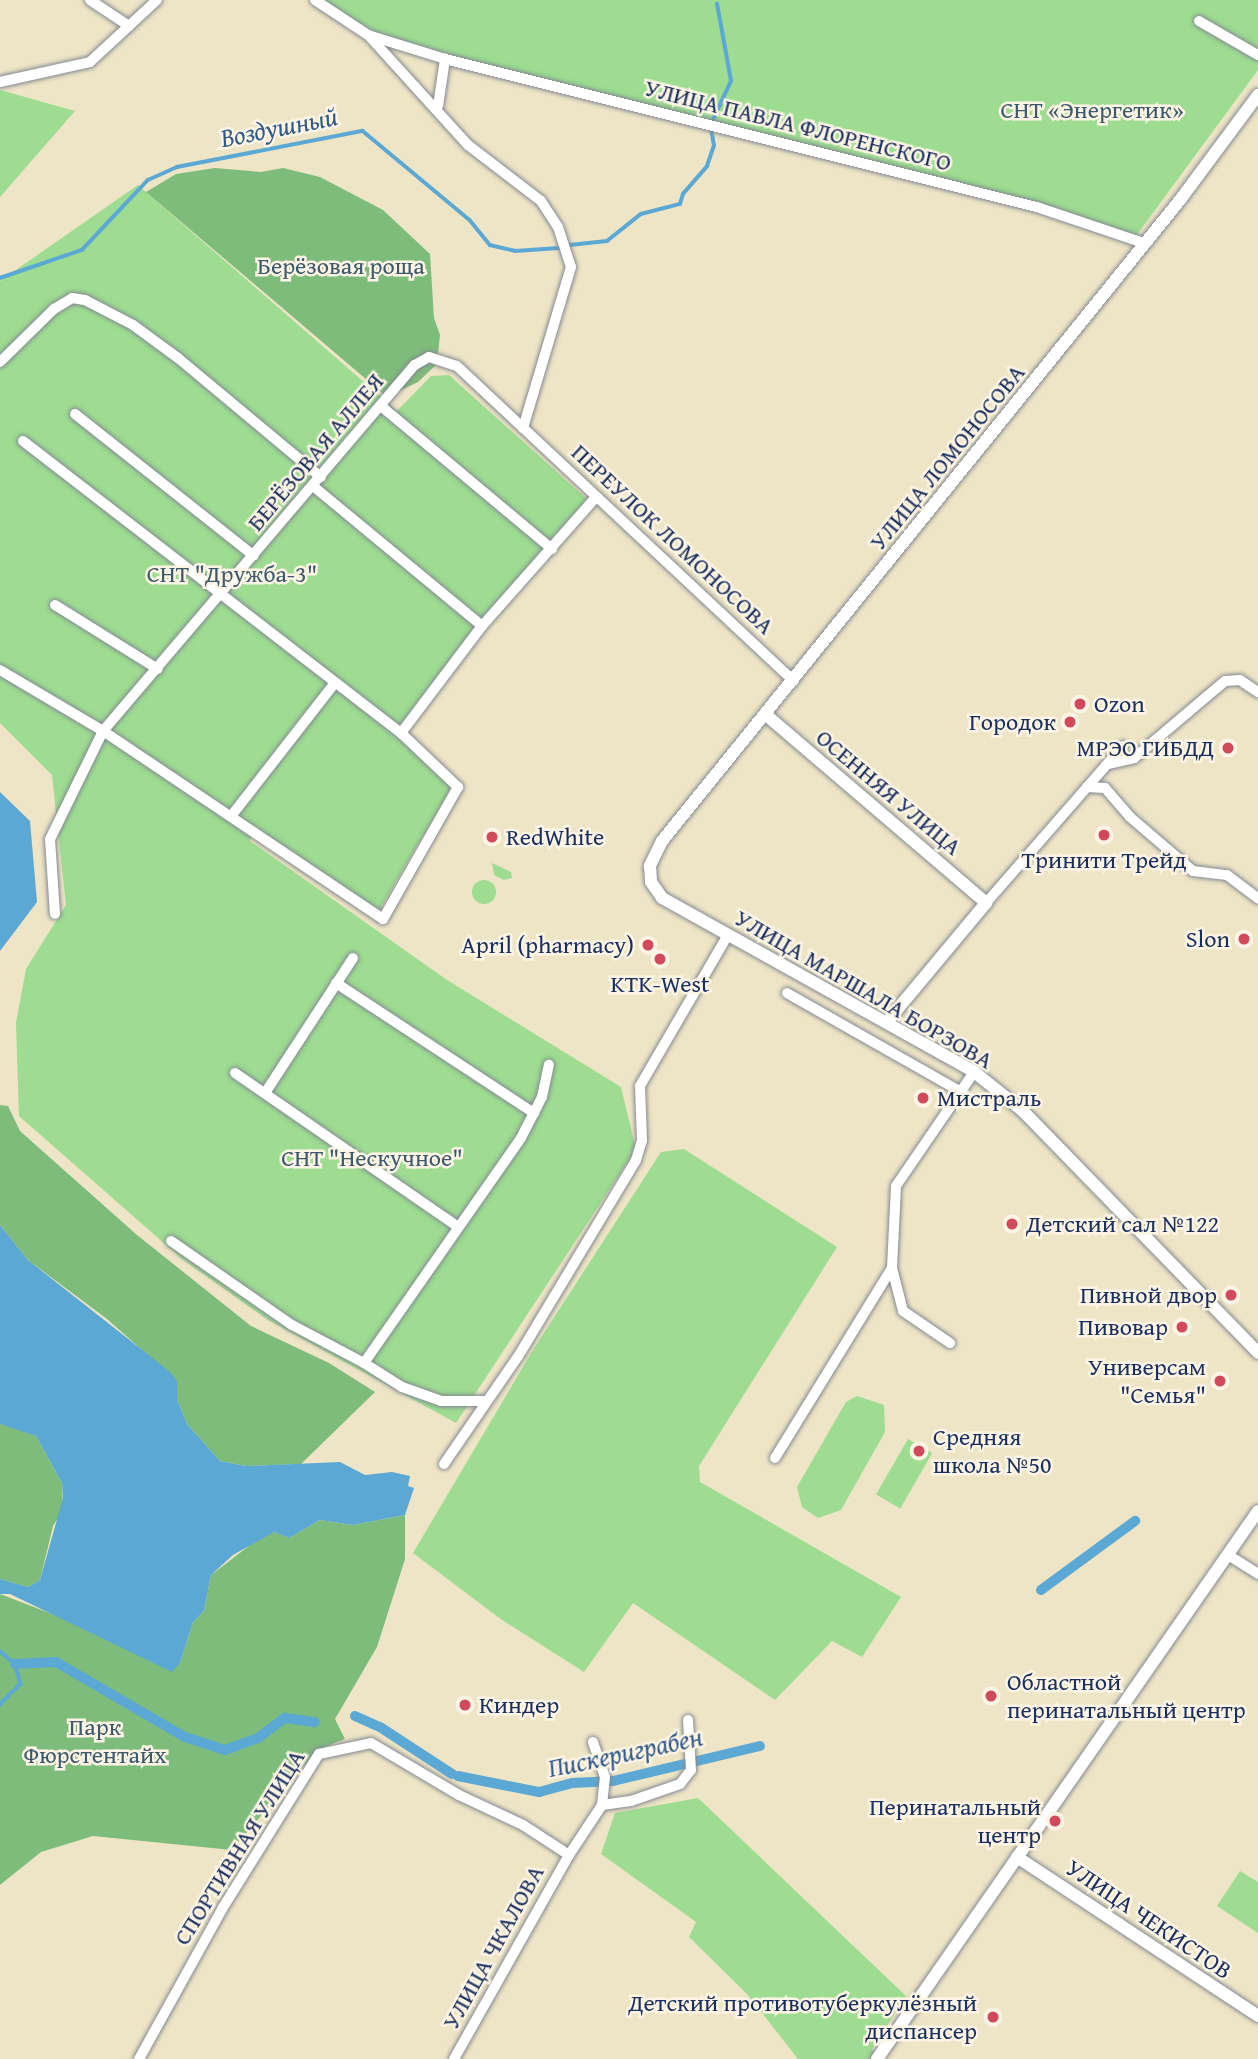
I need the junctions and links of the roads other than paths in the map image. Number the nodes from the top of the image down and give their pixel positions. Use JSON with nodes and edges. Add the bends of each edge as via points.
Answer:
{"nodes":[{"id":1,"x":90,"y":0,"type":"edge"},
{"id":2,"x":157,"y":0,"type":"edge"},
{"id":3,"x":315,"y":0,"type":"edge"},
{"id":4,"x":1199,"y":21,"type":"dead end"},
{"id":5,"x":129,"y":26,"type":"junction"},
{"id":6,"x":368,"y":35,"type":"junction"},
{"id":7,"x":1258,"y":55,"type":"edge"},
{"id":8,"x":445,"y":59,"type":"junction"},
{"id":9,"x":0,"y":82,"type":"edge"},
{"id":10,"x":1258,"y":95,"type":"edge"},
{"id":11,"x":438,"y":106,"type":"junction"},
{"id":12,"x":1141,"y":241,"type":"junction"},
{"id":13,"x":0,"y":362,"type":"edge"},
{"id":14,"x":381,"y":406,"type":"junction"},
{"id":15,"x":75,"y":414,"type":"dead end"},
{"id":16,"x":523,"y":428,"type":"junction"},
{"id":17,"x":23,"y":441,"type":"dead end"},
{"id":18,"x":321,"y":477,"type":"junction"},
{"id":19,"x":313,"y":486,"type":"junction"},
{"id":20,"x":596,"y":497,"type":"junction"},
{"id":21,"x":552,"y":549,"type":"junction"},
{"id":22,"x":254,"y":556,"type":"junction"},
{"id":23,"x":220,"y":596,"type":"junction"},
{"id":24,"x":55,"y":605,"type":"dead end"},
{"id":25,"x":482,"y":626,"type":"junction"},
{"id":26,"x":158,"y":669,"type":"junction"},
{"id":27,"x":0,"y":670,"type":"edge"},
{"id":28,"x":794,"y":681,"type":"junction"},
{"id":29,"x":334,"y":684,"type":"junction"},
{"id":30,"x":1258,"y":692,"type":"edge"},
{"id":31,"x":765,"y":715,"type":"junction"},
{"id":32,"x":103,"y":731,"type":"junction"},
{"id":33,"x":401,"y":733,"type":"junction"},
{"id":34,"x":1123,"y":746,"type":"dead end"},
{"id":35,"x":1106,"y":766,"type":"junction"},
{"id":36,"x":1087,"y":787,"type":"junction"},
{"id":37,"x":232,"y":815,"type":"junction"},
{"id":38,"x":663,"y":841,"type":"joint"},
{"id":39,"x":1258,"y":898,"type":"edge"},
{"id":40,"x":986,"y":903,"type":"junction"},
{"id":41,"x":55,"y":914,"type":"dead end"},
{"id":42,"x":728,"y":935,"type":"junction"},
{"id":43,"x":353,"y":958,"type":"dead end"},
{"id":44,"x":336,"y":983,"type":"junction"},
{"id":45,"x":787,"y":993,"type":"dead end"},
{"id":46,"x":887,"y":1022,"type":"junction"},
{"id":47,"x":549,"y":1065,"type":"dead end"},
{"id":48,"x":974,"y":1072,"type":"junction"},
{"id":49,"x":235,"y":1073,"type":"dead end"},
{"id":50,"x":961,"y":1092,"type":"junction"},
{"id":51,"x":265,"y":1093,"type":"junction"},
{"id":52,"x":534,"y":1113,"type":"junction"},
{"id":53,"x":457,"y":1226,"type":"junction"},
{"id":54,"x":171,"y":1241,"type":"dead end"},
{"id":55,"x":892,"y":1268,"type":"junction"},
{"id":56,"x":950,"y":1343,"type":"dead end"},
{"id":57,"x":1258,"y":1353,"type":"edge"},
{"id":58,"x":364,"y":1363,"type":"junction"},
{"id":59,"x":486,"y":1401,"type":"junction"},
{"id":60,"x":775,"y":1458,"type":"dead end"},
{"id":61,"x":444,"y":1464,"type":"dead end"},
{"id":62,"x":1258,"y":1511,"type":"edge"},
{"id":63,"x":1228,"y":1555,"type":"junction"},
{"id":64,"x":1258,"y":1574,"type":"edge"},
{"id":65,"x":688,"y":1720,"type":"dead end"},
{"id":66,"x":593,"y":1742,"type":"dead end"},
{"id":67,"x":602,"y":1805,"type":"junction"},
{"id":68,"x":569,"y":1855,"type":"junction"},
{"id":69,"x":1017,"y":1857,"type":"junction"},
{"id":70,"x":1258,"y":2016,"type":"edge"},
{"id":71,"x":138,"y":2059,"type":"edge"},
{"id":72,"x":454,"y":2059,"type":"edge"},
{"id":73,"x":877,"y":2059,"type":"edge"}],
"edges":[{"from":1,"to":5,"type":"street"},
{"from":2,"to":5,"type":"street"},
{"from":3,"to":6,"type":"street","name":"УЛИЦА ПАВЛА ФЛОРЕНСКОГО"},
{"from":4,"to":7,"type":"street"},
{"from":5,"to":9,"type":"street","via":[[90,62]]},
{"from":6,"to":8,"type":"street","name":"УЛИЦА ПАВЛА ФЛОРЕНСКОГО"},
{"from":6,"to":11,"type":"street","name":"УЛИЦА ПАВЛА ФЛОРЕНСКОГО"},
{"from":8,"to":11,"type":"street"},
{"from":8,"to":12,"type":"street","name":"УЛИЦА ПАВЛА ФЛОРЕНСКОГО","via":[[1037,207]]},
{"from":10,"to":12,"type":"main road","name":"УЛИЦА ЛОМОНОСОВА"},
{"from":11,"to":16,"type":"street","name":"УЛИЦА ПАВЛА ФЛОРЕНСКОГО","via":[[468,145],[541,201],[558,227],[569,259],[571,267]]},
{"from":12,"to":28,"type":"main road","name":"УЛИЦА ЛОМОНОСОВА"},
{"from":13,"to":18,"type":"street","via":[[54,309],[72,298],[85,300],[133,325],[178,358]]},
{"from":14,"to":16,"type":"street","name":"БЕРЁЗОВАЯ АЛЛЕЯ","via":[[415,365],[429,357],[445,359]]},
{"from":14,"to":18,"type":"street","name":"БЕРЁЗОВАЯ АЛЛЕЯ"},
{"from":14,"to":21,"type":"street"},
{"from":15,"to":22,"type":"street"},
{"from":16,"to":20,"type":"street","name":"ПЕРЕУЛОК ЛОМОНОСОВА"},
{"from":17,"to":23,"type":"street"},
{"from":18,"to":19,"type":"street","name":"БЕРЁЗОВАЯ АЛЛЕЯ"},
{"from":19,"to":22,"type":"street","name":"БЕРЁЗОВАЯ АЛЛЕЯ"},
{"from":19,"to":25,"type":"street"},
{"from":20,"to":21,"type":"street"},
{"from":20,"to":28,"type":"street","name":"ПЕРЕУЛОК ЛОМОНОСОВА"},
{"from":21,"to":25,"type":"street"},
{"from":22,"to":23,"type":"street","name":"БЕРЁЗОВАЯ АЛЛЕЯ"},
{"from":23,"to":26,"type":"street","name":"БЕРЁЗОВАЯ АЛЛЕЯ"},
{"from":23,"to":29,"type":"street"},
{"from":24,"to":26,"type":"street"},
{"from":25,"to":33,"type":"street"},
{"from":26,"to":32,"type":"street","name":"БЕРЁЗОВАЯ АЛЛЕЯ"},
{"from":27,"to":32,"type":"street"},
{"from":28,"to":31,"type":"main road","name":"УЛИЦА ЛОМОНОСОВА"},
{"from":29,"to":33,"type":"street"},
{"from":29,"to":37,"type":"street"},
{"from":30,"to":35,"type":"street","via":[[1240,680],[1225,681],[1134,758]]},
{"from":31,"to":38,"type":"main road","name":"УЛИЦА ЛОМОНОСОВА"},
{"from":31,"to":40,"type":"main road","name":"ОСЕННЯЯ УЛИЦА"},
{"from":32,"to":37,"type":"street"},
{"from":32,"to":41,"type":"street","name":"БЕРЁЗОВАЯ АЛЛЕЯ","via":[[50,839]]},
{"from":33,"to":37,"type":"street","via":[[458,787],[383,919]]},
{"from":34,"to":35,"type":"street"},
{"from":35,"to":36,"type":"street"},
{"from":36,"to":39,"type":"street","via":[[1105,788],[1139,826],[1193,871],[1227,875]]},
{"from":36,"to":40,"type":"street"},
{"from":38,"to":42,"type":"main road","name":"УЛИЦА МАРШАЛА БОРЗОВА","via":[[650,866],[654,891]]},
{"from":40,"to":46,"type":"main road"},
{"from":42,"to":46,"type":"main road","name":"УЛИЦА МАРШАЛА БОРЗОВА"},
{"from":42,"to":59,"type":"street","via":[[640,1086],[642,1140],[636,1160],[519,1356]]},
{"from":43,"to":44,"type":"street"},
{"from":44,"to":51,"type":"street"},
{"from":44,"to":52,"type":"street"},
{"from":45,"to":50,"type":"street"},
{"from":46,"to":48,"type":"main road","name":"УЛИЦА МАРШАЛА БОРЗОВА"},
{"from":47,"to":52,"type":"street"},
{"from":48,"to":50,"type":"street"},
{"from":48,"to":57,"type":"main road","name":"УЛИЦА МАРШАЛА БОРЗОВА","via":[[1023,1111]]},
{"from":49,"to":51,"type":"street"},
{"from":50,"to":55,"type":"street","via":[[896,1186]]},
{"from":51,"to":53,"type":"street"},
{"from":52,"to":53,"type":"street"},
{"from":53,"to":58,"type":"street"},
{"from":54,"to":58,"type":"street","via":[[292,1325]]},
{"from":55,"to":56,"type":"street","via":[[903,1311]]},
{"from":55,"to":60,"type":"street"},
{"from":58,"to":59,"type":"street","via":[[401,1387],[441,1401]]},
{"from":59,"to":61,"type":"street"},
{"from":62,"to":63,"type":"main road"},
{"from":63,"to":64,"type":"street"},
{"from":63,"to":69,"type":"main road"},
{"from":65,"to":67,"type":"street","via":[[691,1770],[680,1784],[631,1801]]},
{"from":66,"to":67,"type":"street","via":[[605,1782]]},
{"from":67,"to":68,"type":"street","name":"УЛИЦА ЧКАЛОВА"},
{"from":68,"to":71,"type":"street","name":"СПОРТИВНАЯ УЛИЦА","via":[[371,1743],[319,1754],[222,1909]]},
{"from":68,"to":72,"type":"street","name":"УЛИЦА ЧКАЛОВА"},
{"from":69,"to":70,"type":"main road","name":"УЛИЦА ЧЕКИСТОВ"},
{"from":69,"to":73,"type":"main road"}]}
